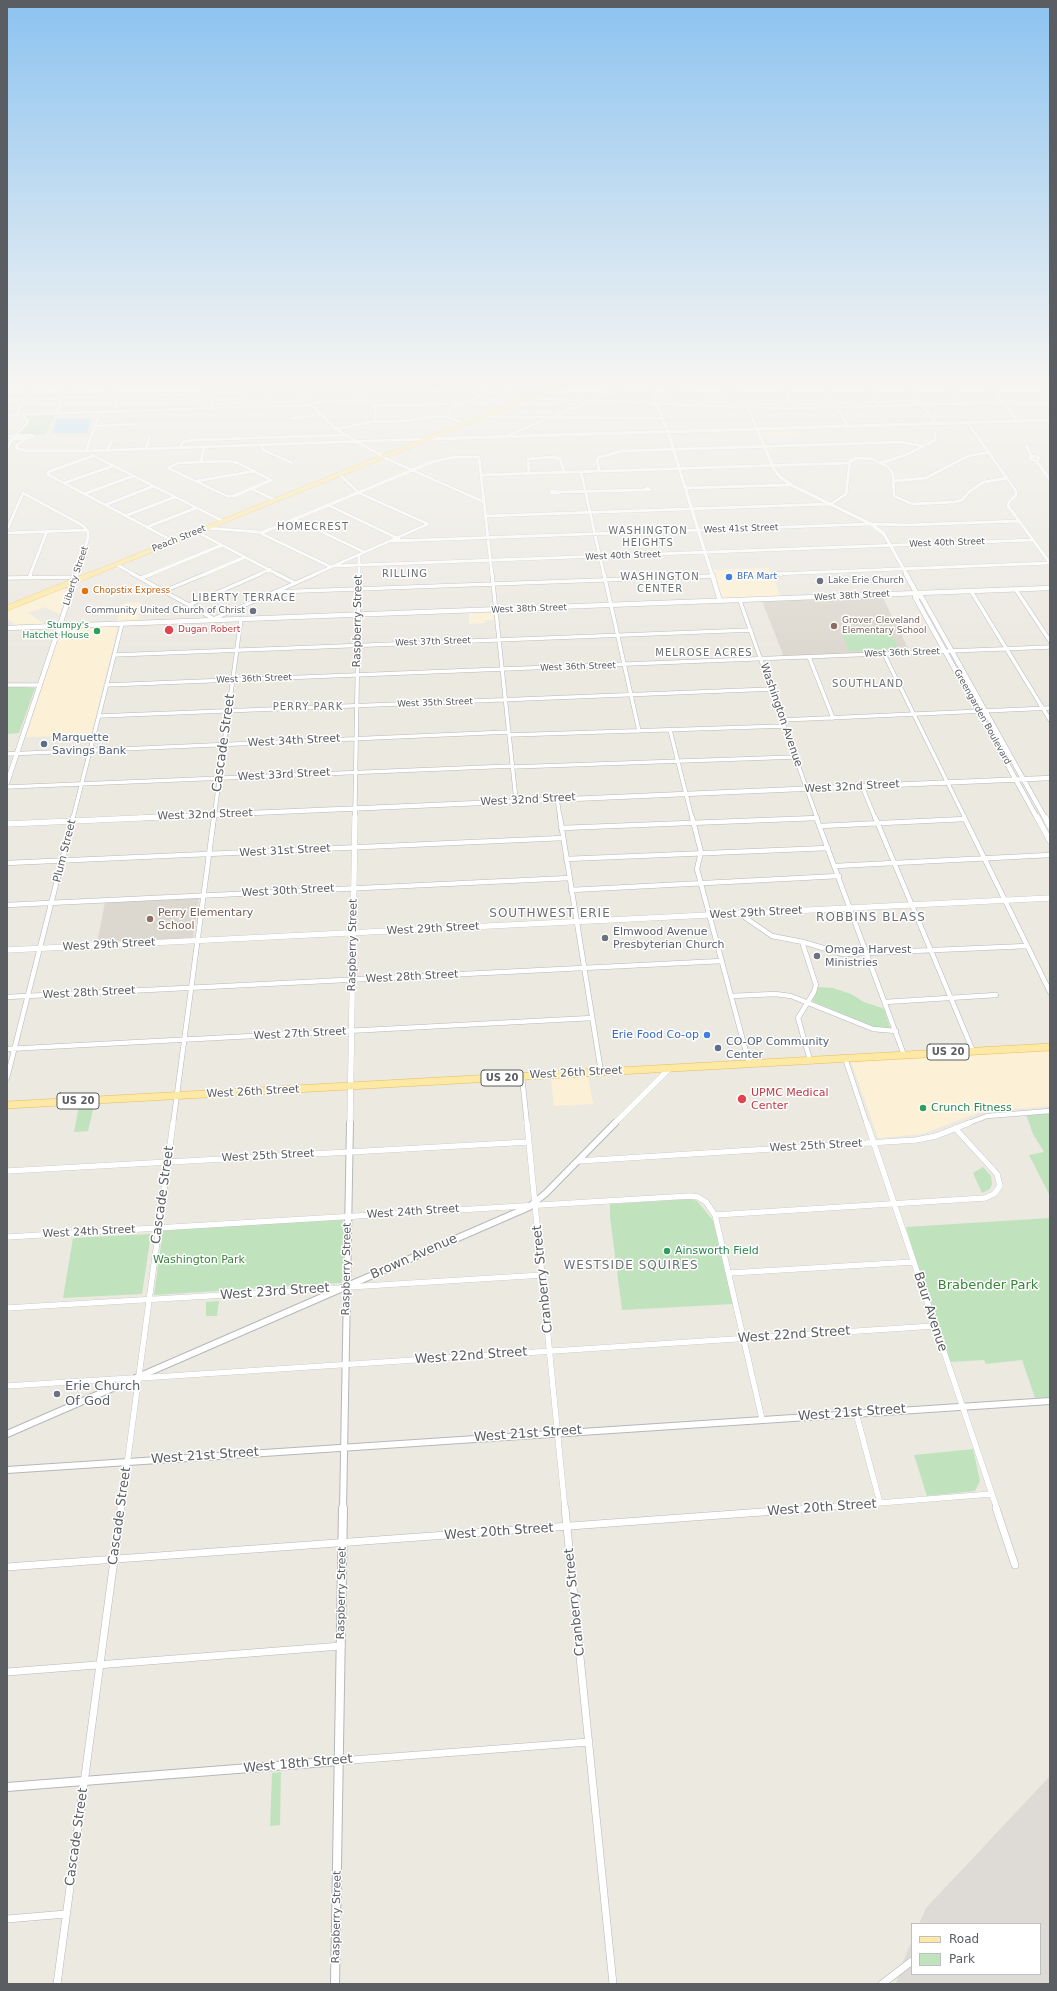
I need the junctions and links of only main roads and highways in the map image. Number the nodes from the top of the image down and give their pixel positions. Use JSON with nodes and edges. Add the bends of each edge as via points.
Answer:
{"nodes":[{"id":1,"x":342,"y":473,"type":"edge"},
{"id":2,"x":1050,"y":588,"type":"edge"},
{"id":3,"x":7,"y":608,"type":"edge"},
{"id":4,"x":7,"y":628,"type":"edge"},
{"id":5,"x":1050,"y":1046,"type":"edge"},
{"id":6,"x":7,"y":1105,"type":"edge"}],
"edges":[{"from":1,"to":3,"type":"main road","name":"Peach Street","via":[[116,564],[75,578]]},
{"from":2,"to":4,"type":"main road","name":"West 38th Street"},
{"from":5,"to":6,"type":"main road","name":"West 26th Street","number":"US 20"}]}
